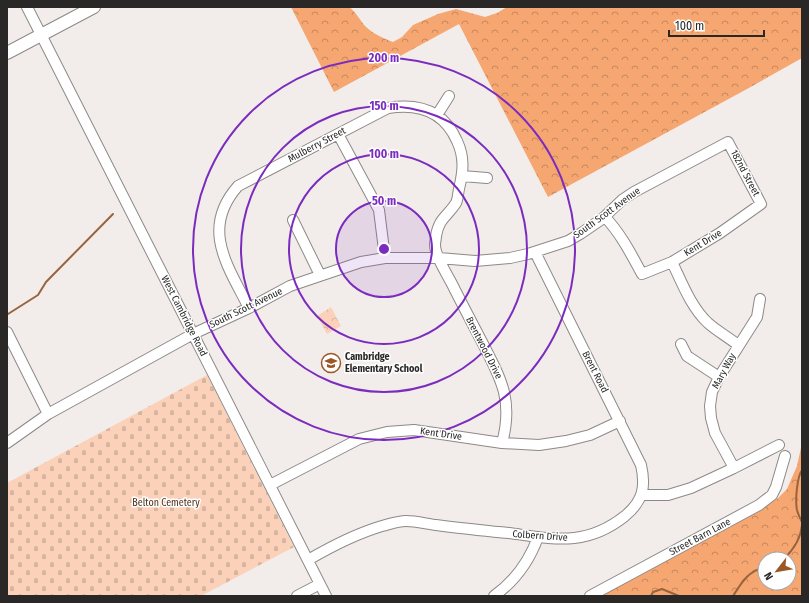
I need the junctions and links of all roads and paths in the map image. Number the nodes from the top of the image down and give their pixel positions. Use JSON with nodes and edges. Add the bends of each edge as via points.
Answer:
{"nodes":[{"id":1,"x":27,"y":7,"type":"edge"},
{"id":2,"x":94,"y":7,"type":"edge"},
{"id":3,"x":41,"y":35,"type":"junction"},
{"id":4,"x":7,"y":53,"type":"edge"},
{"id":5,"x":449,"y":96,"type":"dead end"},
{"id":6,"x":388,"y":108,"type":"joint"},
{"id":7,"x":437,"y":115,"type":"junction"},
{"id":8,"x":338,"y":134,"type":"junction"},
{"id":9,"x":728,"y":142,"type":"joint"},
{"id":10,"x":462,"y":176,"type":"junction"},
{"id":11,"x":487,"y":178,"type":"dead end"},
{"id":12,"x":761,"y":204,"type":"joint"},
{"id":13,"x":605,"y":217,"type":"junction"},
{"id":14,"x":293,"y":220,"type":"dead end"},
{"id":15,"x":535,"y":252,"type":"junction"},
{"id":16,"x":385,"y":258,"type":"junction"},
{"id":17,"x":439,"y":258,"type":"junction"},
{"id":18,"x":672,"y":262,"type":"junction"},
{"id":19,"x":320,"y":275,"type":"junction"},
{"id":20,"x":760,"y":299,"type":"dead end"},
{"id":21,"x":249,"y":308,"type":"junction"},
{"id":22,"x":7,"y":332,"type":"edge"},
{"id":23,"x":193,"y":334,"type":"junction"},
{"id":24,"x":681,"y":344,"type":"dead end"},
{"id":25,"x":738,"y":345,"type":"junction"},
{"id":26,"x":719,"y":377,"type":"junction"},
{"id":27,"x":48,"y":414,"type":"junction"},
{"id":28,"x":620,"y":421,"type":"junction"},
{"id":29,"x":7,"y":443,"type":"edge"},
{"id":30,"x":502,"y":443,"type":"junction"},
{"id":31,"x":779,"y":445,"type":"dead end"},
{"id":32,"x":785,"y":456,"type":"dead end"},
{"id":33,"x":734,"y":468,"type":"junction"},
{"id":34,"x":270,"y":485,"type":"junction"},
{"id":35,"x":642,"y":495,"type":"junction"},
{"id":36,"x":538,"y":537,"type":"junction"},
{"id":37,"x":308,"y":560,"type":"junction"},
{"id":38,"x":320,"y":584,"type":"junction"},
{"id":39,"x":297,"y":596,"type":"edge"},
{"id":40,"x":326,"y":596,"type":"edge"},
{"id":41,"x":494,"y":596,"type":"edge"},
{"id":42,"x":590,"y":596,"type":"edge"}],
"edges":[{"from":1,"to":3,"type":"street","name":"West Cambridge Road"},
{"from":2,"to":3,"type":"main road"},
{"from":3,"to":4,"type":"main road"},
{"from":3,"to":23,"type":"street","name":"West Cambridge Road"},
{"from":5,"to":7,"type":"street"},
{"from":6,"to":7,"type":"street","name":"Brentwood Drive","via":[[422,108]]},
{"from":6,"to":8,"type":"street","name":"Mulberry Street"},
{"from":7,"to":10,"type":"street","name":"Brentwood Drive","via":[[446,123],[457,140],[463,158]]},
{"from":8,"to":16,"type":"street","via":[[379,210]]},
{"from":8,"to":21,"type":"street","name":"Mulberry Street","via":[[238,186],[227,201],[221,218],[220,244]]},
{"from":9,"to":12,"type":"street","name":"182nd Street"},
{"from":9,"to":13,"type":"street","name":"South Scott Avenue","via":[[634,192]]},
{"from":10,"to":11,"type":"street"},
{"from":10,"to":17,"type":"street","name":"Brentwood Drive","via":[[457,202],[440,221],[438,228],[435,246]]},
{"from":12,"to":18,"type":"street","name":"Kent Drive"},
{"from":13,"to":15,"type":"street","name":"South Scott Avenue","via":[[568,241]]},
{"from":13,"to":18,"type":"street","name":"Kent Drive","via":[[626,244],[642,274]]},
{"from":14,"to":19,"type":"street"},
{"from":15,"to":17,"type":"street","name":"South Scott Avenue","via":[[479,261]]},
{"from":15,"to":28,"type":"street","name":"Brent Road"},
{"from":16,"to":17,"type":"street","name":"South Scott Avenue"},
{"from":16,"to":19,"type":"street","name":"South Scott Avenue","via":[[361,262]]},
{"from":17,"to":30,"type":"street","name":"Brentwood Drive","via":[[499,375],[506,399],[506,424]]},
{"from":18,"to":25,"type":"street","via":[[696,308],[708,322]]},
{"from":19,"to":21,"type":"street","name":"South Scott Avenue","via":[[290,286]]},
{"from":20,"to":25,"type":"street","name":"Mary Way","via":[[757,317]]},
{"from":21,"to":23,"type":"street","name":"South Scott Avenue"},
{"from":22,"to":27,"type":"street"},
{"from":23,"to":27,"type":"street","name":"South Scott Avenue"},
{"from":23,"to":34,"type":"street","name":"West Cambridge Road"},
{"from":24,"to":26,"type":"street","via":[[687,356]]},
{"from":25,"to":26,"type":"street","name":"Mary Way"},
{"from":26,"to":33,"type":"street","name":"Mary Way","via":[[712,392],[711,418],[715,433]]},
{"from":27,"to":29,"type":"street","name":"South Scott Avenue"},
{"from":28,"to":30,"type":"street","name":"Kent Drive","via":[[566,441],[539,445]]},
{"from":28,"to":35,"type":"street","name":"Brent Road","via":[[641,465],[644,477]]},
{"from":30,"to":34,"type":"street","name":"Kent Drive","via":[[414,430],[387,432],[359,439]]},
{"from":31,"to":33,"type":"street"},
{"from":32,"to":42,"type":"street","name":"Street Barn Lane","via":[[772,495],[759,505]]},
{"from":33,"to":35,"type":"street","via":[[680,492]]},
{"from":34,"to":37,"type":"street","name":"West Cambridge Road"},
{"from":35,"to":36,"type":"street","name":"Colbern Drive","via":[[627,514],[596,533],[569,539]]},
{"from":36,"to":37,"type":"street","name":"Colbern Drive","via":[[406,521],[369,530]]},
{"from":36,"to":41,"type":"street","via":[[521,570]]},
{"from":37,"to":38,"type":"street","name":"West Cambridge Road"},
{"from":38,"to":39,"type":"street"},
{"from":38,"to":40,"type":"street","name":"West Cambridge Road"}]}
